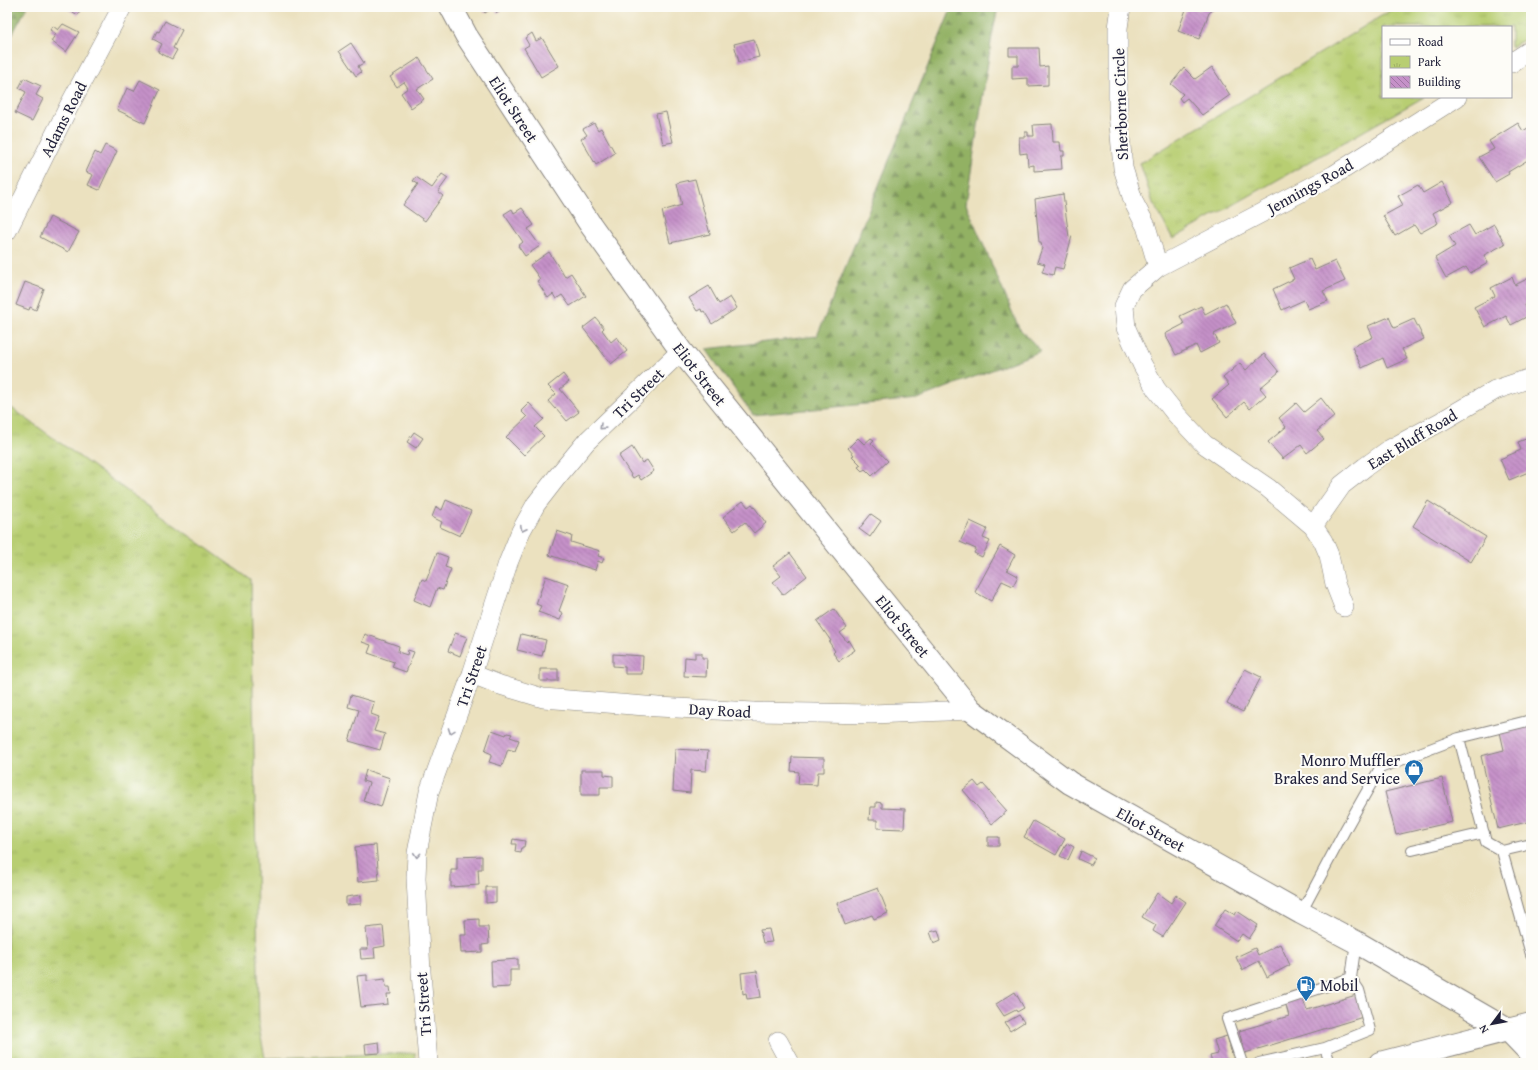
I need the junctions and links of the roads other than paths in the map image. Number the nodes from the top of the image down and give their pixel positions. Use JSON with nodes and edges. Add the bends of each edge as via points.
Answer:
{"nodes":[{"id":1,"x":122,"y":7,"type":"edge"},
{"id":2,"x":451,"y":7,"type":"edge"},
{"id":3,"x":1121,"y":7,"type":"edge"},
{"id":4,"x":1531,"y":50,"type":"edge"},
{"id":5,"x":1512,"y":62,"type":"edge"},
{"id":6,"x":1455,"y":98,"type":"edge"},
{"id":7,"x":7,"y":231,"type":"edge"},
{"id":8,"x":1158,"y":267,"type":"junction"},
{"id":9,"x":680,"y":351,"type":"junction"},
{"id":10,"x":1531,"y":378,"type":"edge"},
{"id":11,"x":1313,"y":526,"type":"junction"},
{"id":12,"x":1344,"y":607,"type":"dead end"},
{"id":13,"x":472,"y":674,"type":"junction"},
{"id":14,"x":971,"y":710,"type":"junction"},
{"id":15,"x":1531,"y":720,"type":"edge"},
{"id":16,"x":1458,"y":738,"type":"junction"},
{"id":17,"x":1484,"y":833,"type":"junction"},
{"id":18,"x":1531,"y":844,"type":"edge"},
{"id":19,"x":1412,"y":850,"type":"dead end"},
{"id":20,"x":1502,"y":851,"type":"junction"},
{"id":21,"x":1301,"y":913,"type":"junction"},
{"id":22,"x":1356,"y":942,"type":"junction"},
{"id":23,"x":1531,"y":954,"type":"edge"},
{"id":24,"x":1350,"y":978,"type":"junction"},
{"id":25,"x":1531,"y":1024,"type":"edge"},
{"id":26,"x":1508,"y":1030,"type":"junction"},
{"id":27,"x":778,"y":1041,"type":"dead end"},
{"id":28,"x":1325,"y":1048,"type":"junction"},
{"id":29,"x":1531,"y":1054,"type":"edge"},
{"id":30,"x":428,"y":1063,"type":"edge"},
{"id":31,"x":790,"y":1063,"type":"edge"},
{"id":32,"x":1242,"y":1063,"type":"edge"},
{"id":33,"x":1259,"y":1063,"type":"edge"},
{"id":34,"x":1330,"y":1063,"type":"edge"},
{"id":35,"x":1380,"y":1063,"type":"edge"}],
"edges":[{"from":1,"to":7,"type":"street","name":"Adams Road"},
{"from":2,"to":9,"type":"street","name":"Eliot Street","via":[[466,35],[587,220]]},
{"from":3,"to":8,"type":"street","name":"Sherborne Circle","via":[[1118,28],[1118,113],[1123,168],[1134,203],[1146,226]]},
{"from":4,"to":5,"type":"street"},
{"from":6,"to":8,"type":"street","name":"Jennings Road","via":[[1334,175]]},
{"from":8,"to":11,"type":"street","name":"Jennings Road","via":[[1132,290],[1124,306],[1126,328],[1156,389],[1204,444],[1268,488]]},
{"from":9,"to":13,"type":"street","name":"Tri Street","one_way":true,"via":[[586,442],[536,504],[508,563]]},
{"from":9,"to":14,"type":"street","name":"Eliot Street"},
{"from":10,"to":11,"type":"street","name":"East Bluff Road","via":[[1495,390],[1390,449],[1342,485]]},
{"from":11,"to":12,"type":"street","name":"Jennings Road","via":[[1329,554],[1335,584]]},
{"from":13,"to":14,"type":"street","name":"Day Road","via":[[543,698],[658,707],[872,714]]},
{"from":13,"to":30,"type":"street","name":"Tri Street","one_way":true,"via":[[429,792],[417,853],[416,878]]},
{"from":14,"to":21,"type":"street","name":"Eliot Street","via":[[1070,783]]},
{"from":15,"to":16,"type":"lane"},
{"from":16,"to":17,"type":"lane"},
{"from":16,"to":21,"type":"lane","via":[[1380,768]]},
{"from":17,"to":19,"type":"lane"},
{"from":17,"to":20,"type":"lane","via":[[1486,842]]},
{"from":18,"to":20,"type":"lane"},
{"from":20,"to":23,"type":"lane"},
{"from":21,"to":22,"type":"street","name":"Eliot Street"},
{"from":22,"to":24,"type":"lane"},
{"from":22,"to":26,"type":"street","name":"Eliot Street"},
{"from":24,"to":28,"type":"lane","via":[[1359,990],[1370,1030]]},
{"from":24,"to":32,"type":"lane","via":[[1227,1019]]},
{"from":25,"to":26,"type":"street"},
{"from":26,"to":29,"type":"street","name":"Eliot Street"},
{"from":26,"to":35,"type":"street"},
{"from":27,"to":31,"type":"street"},
{"from":28,"to":33,"type":"lane"},
{"from":28,"to":34,"type":"lane"}]}
